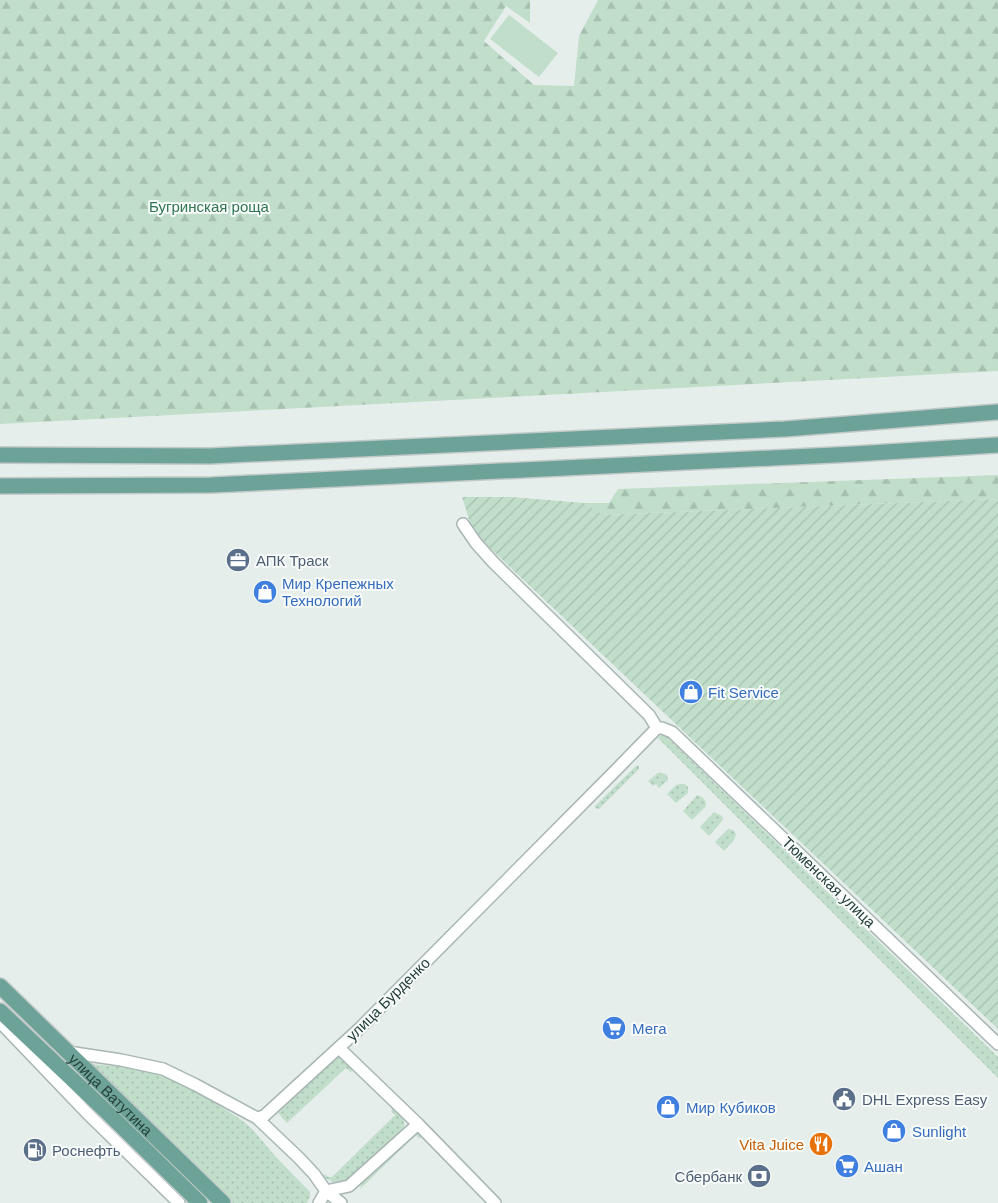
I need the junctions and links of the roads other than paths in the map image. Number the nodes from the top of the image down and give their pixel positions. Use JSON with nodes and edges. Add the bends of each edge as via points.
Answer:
{"nodes":[{"id":1,"x":998,"y":412,"type":"edge"},
{"id":2,"x":998,"y":444,"type":"edge"},
{"id":3,"x":0,"y":454,"type":"edge"},
{"id":4,"x":0,"y":486,"type":"edge"},
{"id":5,"x":463,"y":524,"type":"dead end"},
{"id":6,"x":657,"y":728,"type":"junction"},
{"id":7,"x":0,"y":986,"type":"edge"},
{"id":8,"x":0,"y":1012,"type":"edge"},
{"id":9,"x":0,"y":1022,"type":"edge"},
{"id":10,"x":998,"y":1044,"type":"edge"},
{"id":11,"x":339,"y":1048,"type":"junction"},
{"id":12,"x":68,"y":1052,"type":"junction"},
{"id":13,"x":115,"y":1109,"type":"junction"},
{"id":14,"x":257,"y":1118,"type":"junction"},
{"id":15,"x":418,"y":1124,"type":"junction"},
{"id":16,"x":326,"y":1191,"type":"junction"},
{"id":17,"x":179,"y":1203,"type":"edge"},
{"id":18,"x":200,"y":1203,"type":"edge"},
{"id":19,"x":223,"y":1203,"type":"edge"},
{"id":20,"x":319,"y":1203,"type":"edge"},
{"id":21,"x":341,"y":1203,"type":"edge"},
{"id":22,"x":495,"y":1203,"type":"edge"}],
"edges":[{"from":1,"to":3,"type":"main road","via":[[785,429],[210,456]]},
{"from":2,"to":4,"type":"main road","via":[[845,455],[212,484]]},
{"from":5,"to":6,"type":"street","via":[[494,562],[650,715]]},
{"from":6,"to":10,"type":"street","name":"Тюменская улица","via":[[672,732]]},
{"from":6,"to":11,"type":"street","name":"улица Бурденко"},
{"from":7,"to":12,"type":"main road","name":"улица Ватутина"},
{"from":8,"to":13,"type":"main road","name":"улица Ватутина"},
{"from":9,"to":17,"type":"street"},
{"from":11,"to":14,"type":"street","name":"улица Бурденко","via":[[264,1116]]},
{"from":11,"to":15,"type":"street"},
{"from":12,"to":13,"type":"main road","name":"улица Ватутина"},
{"from":12,"to":14,"type":"street","via":[[163,1069]]},
{"from":13,"to":18,"type":"main road","name":"улица Ватутина"},
{"from":13,"to":19,"type":"main road","name":"улица Ватутина"},
{"from":14,"to":16,"type":"street","via":[[314,1174]]},
{"from":15,"to":16,"type":"street","via":[[349,1186]]},
{"from":15,"to":22,"type":"street"},
{"from":16,"to":20,"type":"street"},
{"from":16,"to":21,"type":"street"}]}
